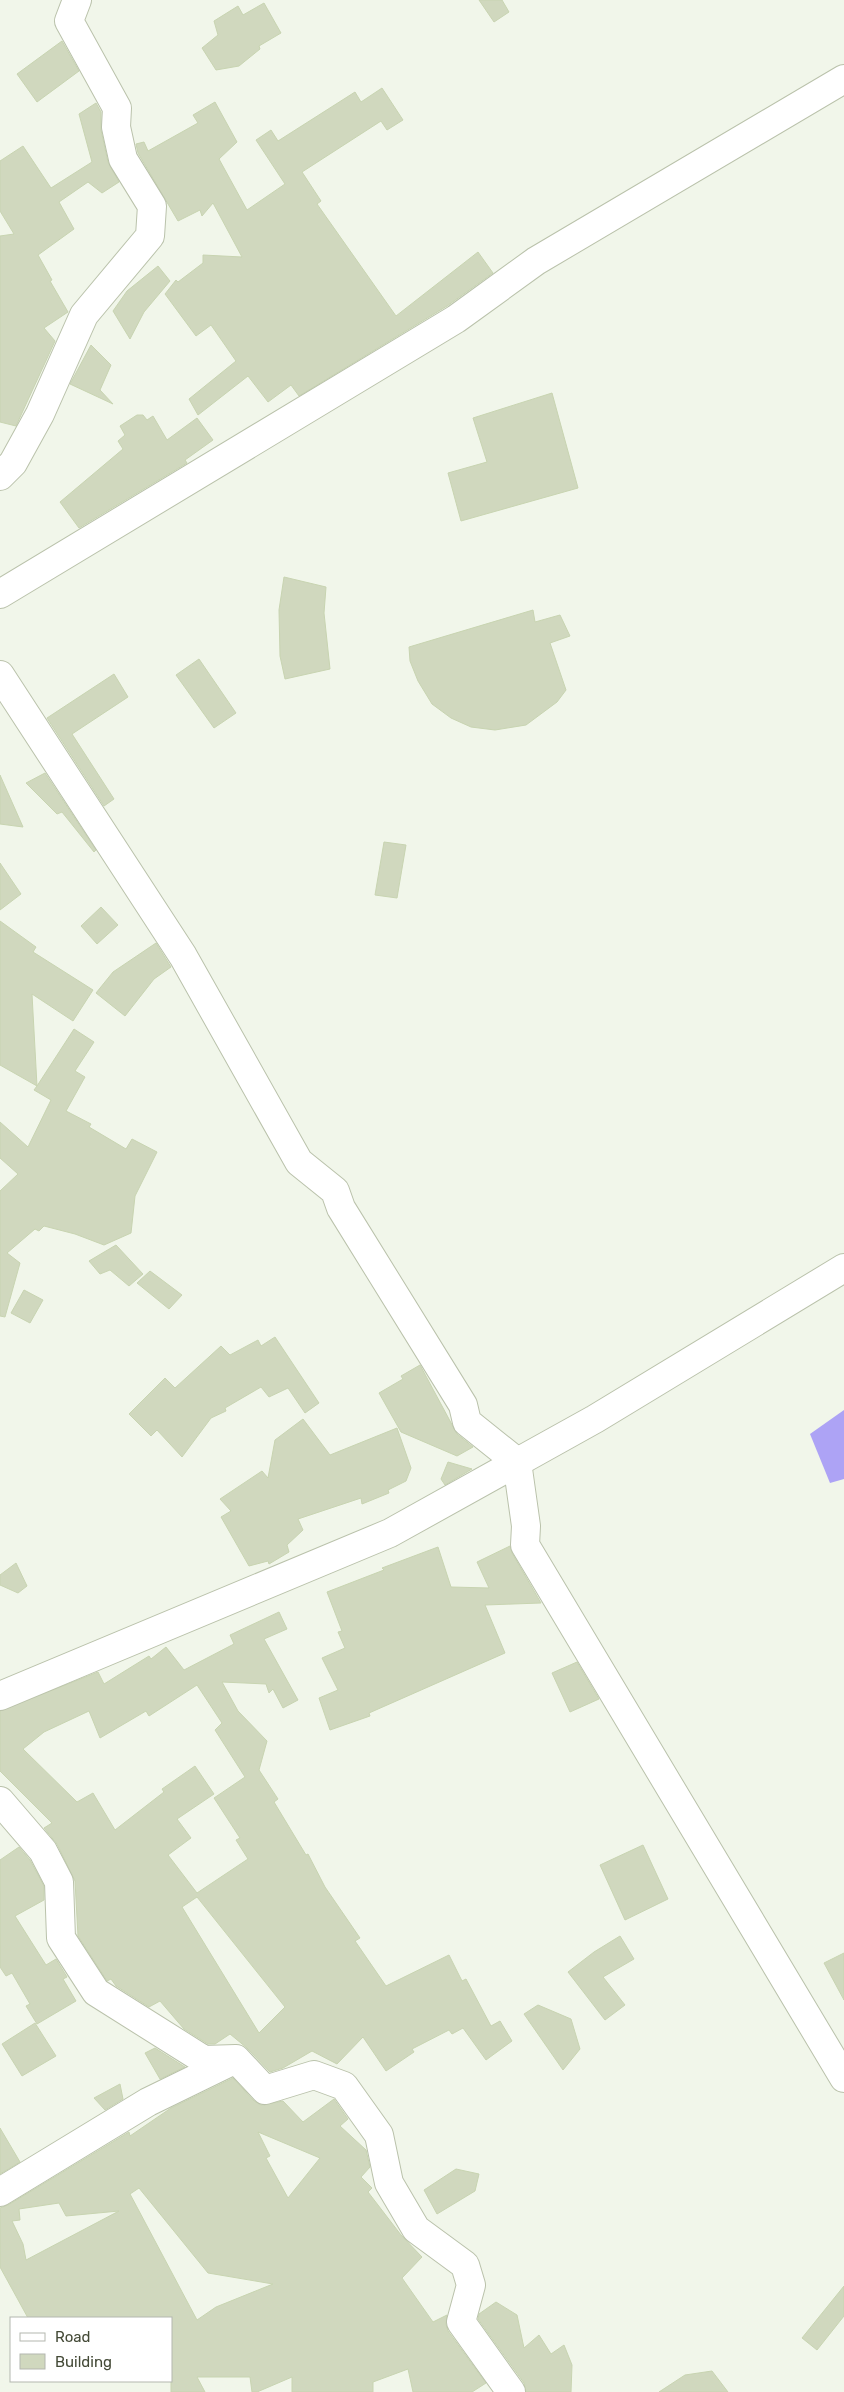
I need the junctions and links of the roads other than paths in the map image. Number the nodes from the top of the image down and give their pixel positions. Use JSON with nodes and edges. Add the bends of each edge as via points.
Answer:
{"nodes":[{"id":1,"x":77,"y":0,"type":"edge"},
{"id":2,"x":844,"y":79,"type":"edge"},
{"id":3,"x":0,"y":476,"type":"edge"},
{"id":4,"x":0,"y":594,"type":"edge"},
{"id":5,"x":0,"y":675,"type":"edge"},
{"id":6,"x":844,"y":1268,"type":"edge"},
{"id":7,"x":517,"y":1462,"type":"junction"},
{"id":8,"x":0,"y":1696,"type":"edge"},
{"id":9,"x":0,"y":1801,"type":"edge"},
{"id":10,"x":236,"y":2059,"type":"junction"},
{"id":11,"x":844,"y":2078,"type":"edge"},
{"id":12,"x":0,"y":2192,"type":"edge"},
{"id":13,"x":511,"y":2392,"type":"edge"}],
"edges":[{"from":1,"to":3,"type":"street","via":[[70,21],[117,108],[116,127],[123,159],[152,206],[150,236],[84,315],[40,414],[13,463]]},
{"from":2,"to":4,"type":"street","via":[[536,261],[456,319]]},
{"from":5,"to":7,"type":"street","via":[[183,956],[300,1162],[335,1191],[341,1208],[462,1405],[467,1422]]},
{"from":6,"to":7,"type":"street"},
{"from":7,"to":8,"type":"street","via":[[390,1533]]},
{"from":7,"to":11,"type":"street","via":[[526,1526],[525,1545]]},
{"from":9,"to":10,"type":"street","via":[[43,1851],[59,1882],[61,1938],[96,1992],[204,2060]]},
{"from":10,"to":12,"type":"street","via":[[148,2102]]},
{"from":10,"to":13,"type":"street","via":[[266,2090],[314,2075],[344,2086],[379,2136],[389,2183],[416,2229],[465,2265],[471,2285],[461,2322]]}]}
